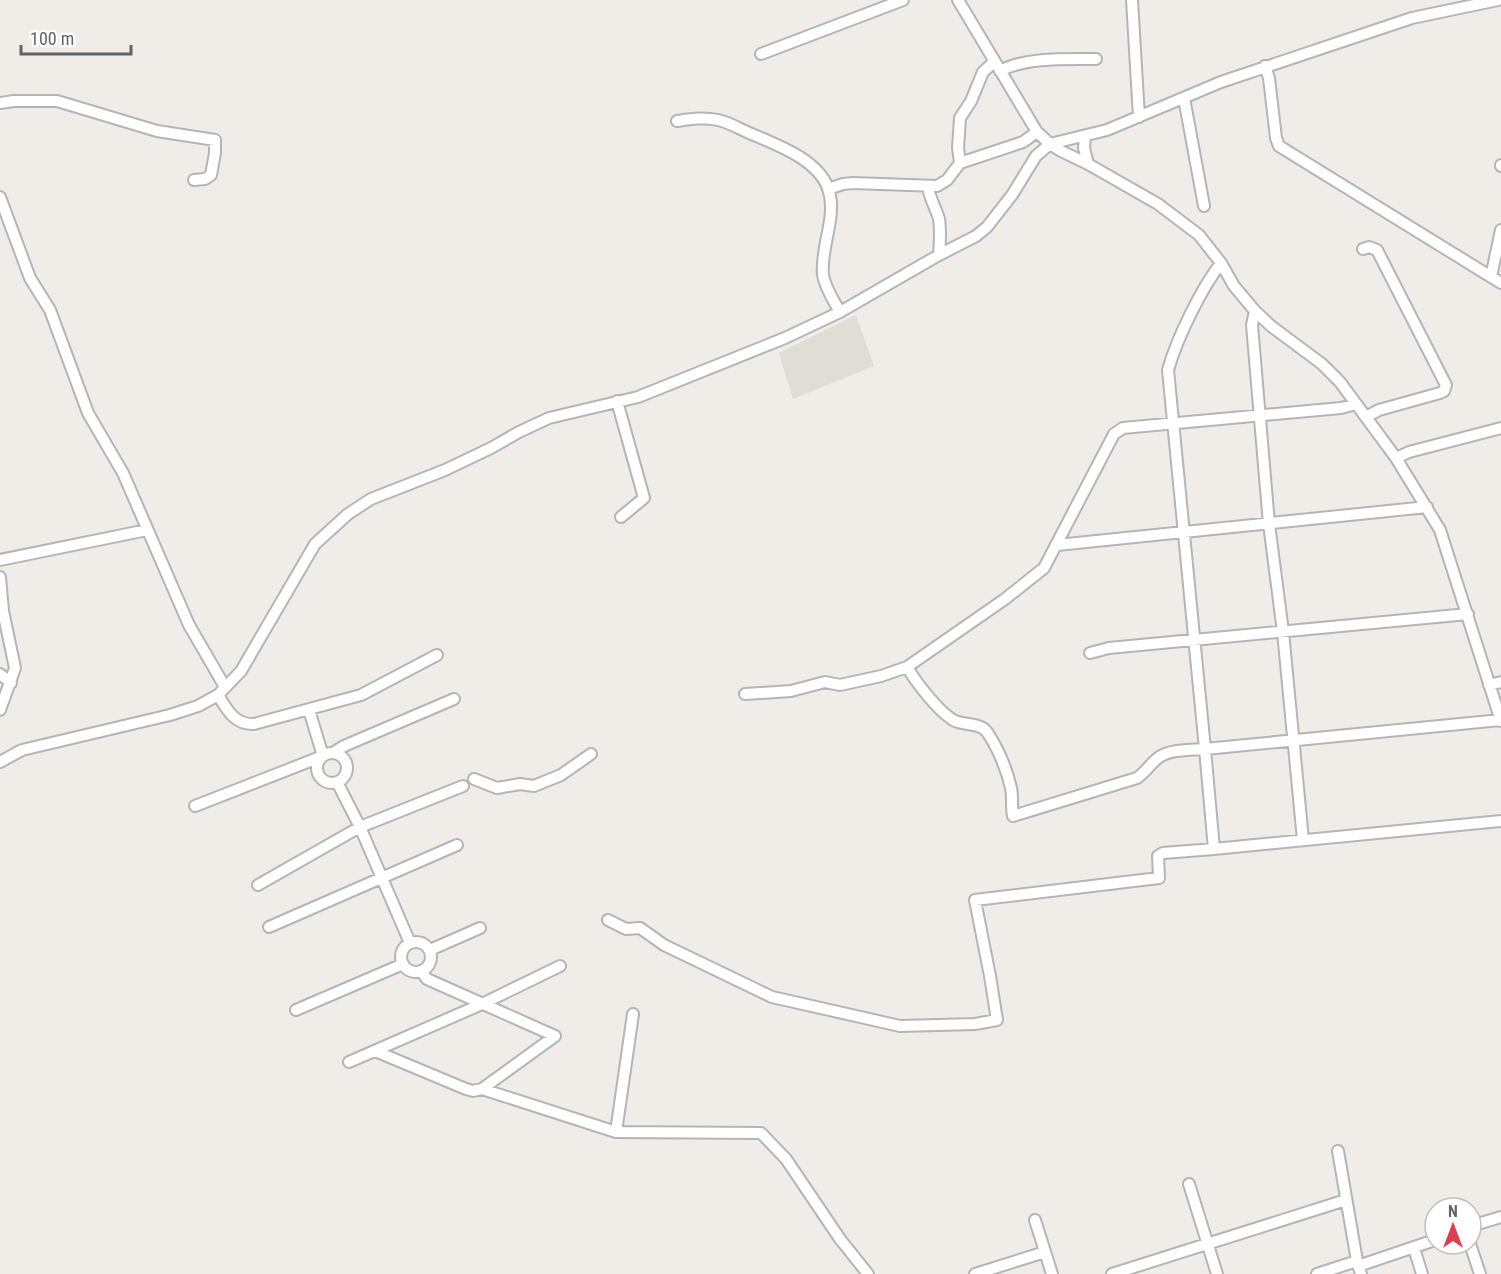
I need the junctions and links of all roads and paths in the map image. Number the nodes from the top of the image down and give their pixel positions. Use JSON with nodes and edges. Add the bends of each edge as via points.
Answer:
{"nodes":[{"id":1,"x":903,"y":0,"type":"edge"},
{"id":2,"x":958,"y":0,"type":"edge"},
{"id":3,"x":1132,"y":0,"type":"edge"},
{"id":4,"x":1498,"y":0,"type":"edge"},
{"id":5,"x":761,"y":54,"type":"dead end"},
{"id":6,"x":1096,"y":59,"type":"dead end"},
{"id":7,"x":1265,"y":66,"type":"junction"},
{"id":8,"x":997,"y":67,"type":"junction"},
{"id":9,"x":1184,"y":98,"type":"junction"},
{"id":10,"x":0,"y":103,"type":"edge"},
{"id":11,"x":1139,"y":117,"type":"junction"},
{"id":12,"x":677,"y":121,"type":"dead end"},
{"id":13,"x":1037,"y":132,"type":"junction"},
{"id":14,"x":1085,"y":137,"type":"junction"},
{"id":15,"x":1050,"y":144,"type":"junction"},
{"id":16,"x":960,"y":163,"type":"junction"},
{"id":17,"x":1088,"y":164,"type":"junction"},
{"id":18,"x":194,"y":180,"type":"dead end"},
{"id":19,"x":927,"y":186,"type":"junction"},
{"id":20,"x":828,"y":189,"type":"junction"},
{"id":21,"x":0,"y":197,"type":"edge"},
{"id":22,"x":1204,"y":206,"type":"dead end"},
{"id":23,"x":1501,"y":230,"type":"edge"},
{"id":24,"x":1363,"y":249,"type":"dead end"},
{"id":25,"x":939,"y":255,"type":"junction"},
{"id":26,"x":1221,"y":263,"type":"junction"},
{"id":27,"x":1496,"y":280,"type":"edge"},
{"id":28,"x":1255,"y":311,"type":"junction"},
{"id":29,"x":840,"y":312,"type":"junction"},
{"id":30,"x":617,"y":401,"type":"junction"},
{"id":31,"x":1356,"y":404,"type":"junction"},
{"id":32,"x":1259,"y":414,"type":"junction"},
{"id":33,"x":1366,"y":417,"type":"junction"},
{"id":34,"x":1173,"y":423,"type":"junction"},
{"id":35,"x":1501,"y":428,"type":"edge"},
{"id":36,"x":1396,"y":458,"type":"junction"},
{"id":37,"x":1427,"y":507,"type":"junction"},
{"id":38,"x":621,"y":517,"type":"dead end"},
{"id":39,"x":1269,"y":524,"type":"junction"},
{"id":40,"x":147,"y":530,"type":"junction"},
{"id":41,"x":1183,"y":532,"type":"junction"},
{"id":42,"x":1057,"y":545,"type":"junction"},
{"id":43,"x":0,"y":560,"type":"edge"},
{"id":44,"x":0,"y":577,"type":"edge"},
{"id":45,"x":1468,"y":615,"type":"junction"},
{"id":46,"x":1282,"y":632,"type":"junction"},
{"id":47,"x":1194,"y":641,"type":"junction"},
{"id":48,"x":1090,"y":653,"type":"dead end"},
{"id":49,"x":437,"y":656,"type":"dead end"},
{"id":50,"x":907,"y":667,"type":"junction"},
{"id":51,"x":0,"y":674,"type":"edge"},
{"id":52,"x":1501,"y":681,"type":"edge"},
{"id":53,"x":11,"y":683,"type":"junction"},
{"id":54,"x":1489,"y":685,"type":"junction"},
{"id":55,"x":221,"y":691,"type":"junction"},
{"id":56,"x":745,"y":694,"type":"dead end"},
{"id":57,"x":454,"y":699,"type":"dead end"},
{"id":58,"x":0,"y":710,"type":"edge"},
{"id":59,"x":309,"y":710,"type":"junction"},
{"id":60,"x":1501,"y":720,"type":"edge"},
{"id":61,"x":1293,"y":741,"type":"junction"},
{"id":62,"x":1205,"y":749,"type":"junction"},
{"id":63,"x":328,"y":754,"type":"junction"},
{"id":64,"x":591,"y":754,"type":"dead end"},
{"id":65,"x":0,"y":762,"type":"edge"},
{"id":66,"x":474,"y":779,"type":"dead end"},
{"id":67,"x":337,"y":783,"type":"junction"},
{"id":68,"x":464,"y":786,"type":"dead end"},
{"id":69,"x":195,"y":806,"type":"dead end"},
{"id":70,"x":1501,"y":821,"type":"edge"},
{"id":71,"x":360,"y":827,"type":"junction"},
{"id":72,"x":1303,"y":840,"type":"junction"},
{"id":73,"x":457,"y":845,"type":"dead end"},
{"id":74,"x":1214,"y":849,"type":"junction"},
{"id":75,"x":381,"y":877,"type":"junction"},
{"id":76,"x":258,"y":885,"type":"dead end"},
{"id":77,"x":608,"y":920,"type":"dead end"},
{"id":78,"x":269,"y":927,"type":"dead end"},
{"id":79,"x":480,"y":928,"type":"dead end"},
{"id":80,"x":410,"y":943,"type":"junction"},
{"id":81,"x":430,"y":950,"type":"junction"},
{"id":82,"x":403,"y":964,"type":"junction"},
{"id":83,"x":560,"y":966,"type":"dead end"},
{"id":84,"x":421,"y":971,"type":"junction"},
{"id":85,"x":482,"y":1004,"type":"junction"},
{"id":86,"x":296,"y":1010,"type":"dead end"},
{"id":87,"x":633,"y":1014,"type":"dead end"},
{"id":88,"x":375,"y":1051,"type":"junction"},
{"id":89,"x":349,"y":1062,"type":"dead end"},
{"id":90,"x":482,"y":1089,"type":"junction"},
{"id":91,"x":616,"y":1132,"type":"junction"},
{"id":92,"x":1338,"y":1151,"type":"dead end"},
{"id":93,"x":1189,"y":1184,"type":"dead end"},
{"id":94,"x":1346,"y":1200,"type":"junction"},
{"id":95,"x":1501,"y":1217,"type":"edge"},
{"id":96,"x":1035,"y":1221,"type":"dead end"},
{"id":97,"x":1483,"y":1222,"type":"edge"},
{"id":98,"x":1207,"y":1243,"type":"junction"},
{"id":99,"x":1423,"y":1245,"type":"edge"},
{"id":100,"x":1414,"y":1248,"type":"junction"},
{"id":101,"x":1045,"y":1252,"type":"junction"},
{"id":102,"x":1474,"y":1256,"type":"edge"},
{"id":103,"x":1358,"y":1267,"type":"edge"},
{"id":104,"x":868,"y":1274,"type":"edge"},
{"id":105,"x":975,"y":1274,"type":"edge"},
{"id":106,"x":1052,"y":1274,"type":"edge"},
{"id":107,"x":1112,"y":1274,"type":"edge"},
{"id":108,"x":1217,"y":1274,"type":"edge"},
{"id":109,"x":1317,"y":1274,"type":"edge"},
{"id":110,"x":1422,"y":1274,"type":"edge"},
{"id":111,"x":1480,"y":1274,"type":"edge"}],
"edges":[{"from":1,"to":5,"type":"street"},
{"from":2,"to":8,"type":"street"},
{"from":3,"to":11,"type":"street"},
{"from":4,"to":7,"type":"street","via":[[1412,18]]},
{"from":6,"to":8,"type":"street"},
{"from":7,"to":9,"type":"street"},
{"from":7,"to":27,"type":"street","via":[[1279,146]]},
{"from":8,"to":13,"type":"street"},
{"from":8,"to":16,"type":"street","via":[[983,72],[960,117]]},
{"from":9,"to":11,"type":"street"},
{"from":9,"to":22,"type":"street"},
{"from":10,"to":18,"type":"street","via":[[57,101],[157,131],[215,140],[211,175]]},
{"from":11,"to":14,"type":"street"},
{"from":12,"to":20,"type":"street","via":[[701,117],[720,120],[792,152],[811,166]]},
{"from":13,"to":15,"type":"street"},
{"from":13,"to":16,"type":"street","via":[[1023,142]]},
{"from":14,"to":15,"type":"street"},
{"from":14,"to":17,"type":"street"},
{"from":15,"to":17,"type":"street"},
{"from":15,"to":25,"type":"street","via":[[1036,156],[987,227]]},
{"from":16,"to":19,"type":"street","via":[[947,180]]},
{"from":17,"to":26,"type":"street","via":[[1181,221],[1199,235]]},
{"from":19,"to":20,"type":"street","via":[[853,183]]},
{"from":19,"to":25,"type":"street","via":[[939,223]]},
{"from":20,"to":29,"type":"street","via":[[830,225],[823,276]]},
{"from":21,"to":40,"type":"street","via":[[30,278],[50,310],[88,413],[123,473]]},
{"from":23,"to":27,"type":"street"},
{"from":24,"to":33,"type":"street","via":[[1377,250],[1446,385],[1440,393]]},
{"from":25,"to":29,"type":"street"},
{"from":26,"to":28,"type":"street"},
{"from":26,"to":34,"type":"street","via":[[1173,353],[1168,370]]},
{"from":28,"to":31,"type":"street","via":[[1322,364]]},
{"from":28,"to":32,"type":"street","via":[[1252,325]]},
{"from":29,"to":30,"type":"street","via":[[785,338]]},
{"from":30,"to":38,"type":"street","via":[[644,498]]},
{"from":30,"to":55,"type":"street","via":[[549,418],[446,470],[371,499],[348,514],[315,544],[241,671]]},
{"from":31,"to":32,"type":"street"},
{"from":31,"to":33,"type":"street"},
{"from":32,"to":34,"type":"street"},
{"from":32,"to":39,"type":"street"},
{"from":33,"to":36,"type":"street"},
{"from":34,"to":41,"type":"street"},
{"from":34,"to":42,"type":"street","via":[[1123,428],[1114,434]]},
{"from":35,"to":36,"type":"street"},
{"from":36,"to":37,"type":"street"},
{"from":37,"to":39,"type":"street"},
{"from":37,"to":45,"type":"street","via":[[1445,541]]},
{"from":39,"to":41,"type":"street"},
{"from":39,"to":46,"type":"street"},
{"from":40,"to":43,"type":"street"},
{"from":40,"to":55,"type":"street"},
{"from":41,"to":42,"type":"street"},
{"from":41,"to":47,"type":"street"},
{"from":42,"to":50,"type":"street","via":[[1044,568]]},
{"from":44,"to":53,"type":"street","via":[[15,668]]},
{"from":45,"to":46,"type":"street"},
{"from":45,"to":54,"type":"street"},
{"from":46,"to":47,"type":"street"},
{"from":46,"to":61,"type":"street"},
{"from":47,"to":48,"type":"street"},
{"from":47,"to":62,"type":"street"},
{"from":49,"to":59,"type":"street","via":[[360,695]]},
{"from":50,"to":56,"type":"street","via":[[840,685],[825,682],[791,691]]},
{"from":50,"to":62,"type":"street","via":[[952,720],[982,727],[987,732],[1011,790],[1013,816],[1137,778],[1168,753]]},
{"from":51,"to":53,"type":"street"},
{"from":52,"to":54,"type":"street"},
{"from":53,"to":58,"type":"street"},
{"from":54,"to":60,"type":"street"},
{"from":55,"to":59,"type":"street","via":[[228,713],[246,725]]},
{"from":55,"to":65,"type":"street","via":[[198,706],[170,715],[22,750]]},
{"from":57,"to":63,"type":"street"},
{"from":59,"to":63,"type":"street"},
{"from":60,"to":61,"type":"street"},
{"from":61,"to":62,"type":"street"},
{"from":61,"to":72,"type":"street"},
{"from":62,"to":74,"type":"street"},
{"from":63,"to":67,"type":"street","via":[[342,757],[347,766],[345,776]]},
{"from":63,"to":67,"type":"street","via":[[317,763],[317,773],[323,781]]},
{"from":63,"to":69,"type":"street"},
{"from":64,"to":66,"type":"street","via":[[561,775],[534,786],[497,788]]},
{"from":67,"to":71,"type":"street"},
{"from":68,"to":71,"type":"street"},
{"from":70,"to":72,"type":"street"},
{"from":71,"to":75,"type":"street"},
{"from":71,"to":76,"type":"street"},
{"from":72,"to":74,"type":"street"},
{"from":73,"to":75,"type":"street"},
{"from":74,"to":77,"type":"street","via":[[1163,853],[1158,856],[1160,878],[975,900],[997,1020],[975,1024],[900,1026],[772,997],[664,945],[640,928],[626,929]]},
{"from":75,"to":78,"type":"street"},
{"from":75,"to":80,"type":"street"},
{"from":79,"to":81,"type":"street"},
{"from":80,"to":81,"type":"street","via":[[423,943]]},
{"from":80,"to":82,"type":"street","via":[[402,952]]},
{"from":81,"to":84,"type":"street","via":[[429,965]]},
{"from":82,"to":84,"type":"street","via":[[412,971]]},
{"from":82,"to":86,"type":"street"},
{"from":83,"to":85,"type":"street"},
{"from":84,"to":85,"type":"street","via":[[427,979]]},
{"from":85,"to":88,"type":"street"},
{"from":85,"to":90,"type":"street","via":[[555,1036]]},
{"from":87,"to":91,"type":"street"},
{"from":88,"to":89,"type":"street"},
{"from":88,"to":90,"type":"street","via":[[466,1089]]},
{"from":90,"to":91,"type":"street"},
{"from":91,"to":104,"type":"street","via":[[761,1133],[786,1160]]},
{"from":92,"to":94,"type":"street"},
{"from":93,"to":98,"type":"street"},
{"from":94,"to":98,"type":"street"},
{"from":94,"to":103,"type":"street"},
{"from":95,"to":97,"type":"street"},
{"from":96,"to":101,"type":"street"},
{"from":98,"to":107,"type":"street"},
{"from":98,"to":108,"type":"street"},
{"from":99,"to":100,"type":"street"},
{"from":100,"to":103,"type":"street"},
{"from":100,"to":110,"type":"street"},
{"from":101,"to":105,"type":"street"},
{"from":101,"to":106,"type":"street"},
{"from":102,"to":111,"type":"street"},
{"from":103,"to":109,"type":"street"}]}
